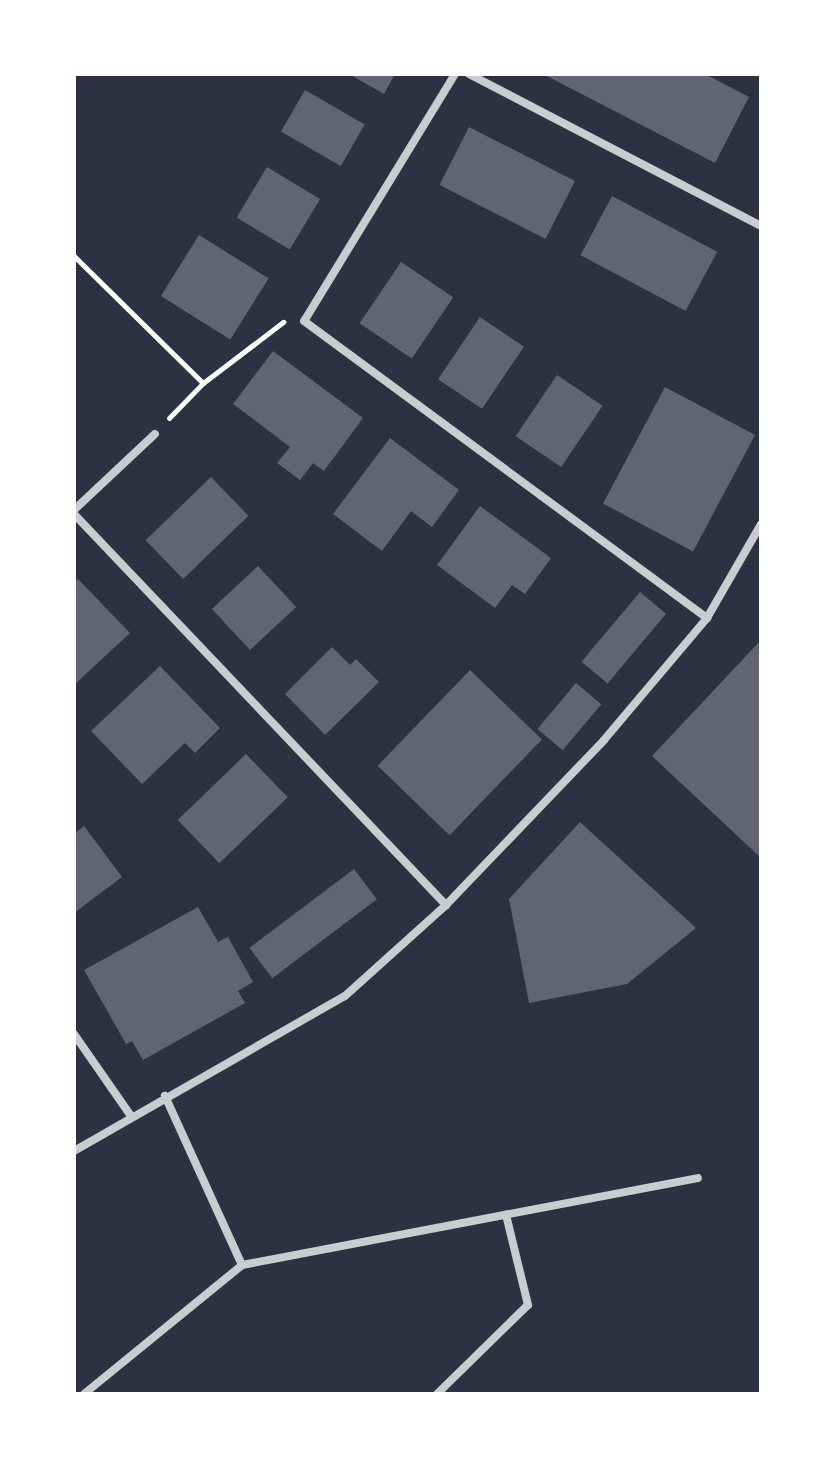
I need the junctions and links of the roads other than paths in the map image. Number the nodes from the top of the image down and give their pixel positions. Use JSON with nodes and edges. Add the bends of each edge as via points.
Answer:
{"nodes":[{"id":1,"x":455,"y":74,"type":"edge"},
{"id":2,"x":469,"y":74,"type":"edge"},
{"id":3,"x":761,"y":226,"type":"edge"},
{"id":4,"x":155,"y":434,"type":"road end"},
{"id":5,"x":74,"y":512,"type":"edge"},
{"id":6,"x":761,"y":524,"type":"edge"},
{"id":7,"x":707,"y":618,"type":"junction"},
{"id":8,"x":446,"y":905,"type":"junction"},
{"id":9,"x":74,"y":1034,"type":"edge"},
{"id":10,"x":165,"y":1096,"type":"junction"},
{"id":11,"x":131,"y":1116,"type":"junction"},
{"id":12,"x":74,"y":1151,"type":"edge"},
{"id":13,"x":698,"y":1178,"type":"dead end"},
{"id":14,"x":506,"y":1215,"type":"junction"},
{"id":15,"x":242,"y":1265,"type":"junction"},
{"id":16,"x":84,"y":1394,"type":"edge"},
{"id":17,"x":437,"y":1394,"type":"edge"}],
"edges":[{"from":1,"to":7,"type":"street","via":[[304,321]]},
{"from":2,"to":3,"type":"street"},
{"from":4,"to":5,"type":"street"},
{"from":5,"to":8,"type":"street"},
{"from":6,"to":7,"type":"street"},
{"from":7,"to":8,"type":"street","via":[[604,740]]},
{"from":8,"to":10,"type":"street","via":[[345,996]]},
{"from":9,"to":11,"type":"street"},
{"from":10,"to":11,"type":"street"},
{"from":10,"to":15,"type":"street"},
{"from":11,"to":12,"type":"street"},
{"from":13,"to":14,"type":"street"},
{"from":14,"to":15,"type":"street"},
{"from":14,"to":17,"type":"street","via":[[528,1305]]},
{"from":15,"to":16,"type":"street"}]}
